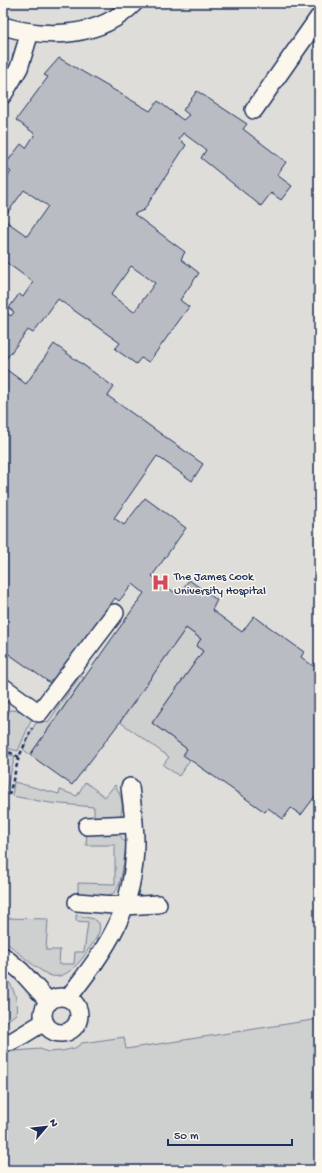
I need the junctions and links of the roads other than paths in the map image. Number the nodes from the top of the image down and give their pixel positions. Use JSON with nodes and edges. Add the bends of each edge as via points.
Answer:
{"nodes":[{"id":1,"x":134,"y":3,"type":"edge"},
{"id":2,"x":319,"y":17,"type":"edge"},
{"id":3,"x":3,"y":26,"type":"edge"},
{"id":4,"x":30,"y":32,"type":"junction"},
{"id":5,"x":3,"y":95,"type":"edge"},
{"id":6,"x":254,"y":110,"type":"dead end"},
{"id":7,"x":115,"y":613,"type":"dead end"},
{"id":8,"x":5,"y":694,"type":"edge"},
{"id":9,"x":130,"y":787,"type":"dead end"},
{"id":10,"x":133,"y":824,"type":"junction"},
{"id":11,"x":87,"y":826,"type":"dead end"},
{"id":12,"x":77,"y":902,"type":"dead end"},
{"id":13,"x":158,"y":904,"type":"dead end"},
{"id":14,"x":125,"y":906,"type":"junction"},
{"id":15,"x":3,"y":956,"type":"edge"},
{"id":16,"x":68,"y":998,"type":"junction"},
{"id":17,"x":49,"y":1002,"type":"junction"},
{"id":18,"x":44,"y":1022,"type":"junction"},
{"id":19,"x":3,"y":1043,"type":"edge"}],
"edges":[{"from":1,"to":4,"type":"lane","via":[[128,10],[100,25],[79,32]]},
{"from":2,"to":6,"type":"lane"},
{"from":3,"to":4,"type":"lane"},
{"from":4,"to":5,"type":"lane","via":[[19,68]]},
{"from":7,"to":8,"type":"lane","via":[[39,713]]},
{"from":9,"to":10,"type":"lane"},
{"from":10,"to":11,"type":"lane"},
{"from":10,"to":14,"type":"lane","via":[[135,842],[131,886]]},
{"from":12,"to":14,"type":"lane"},
{"from":13,"to":14,"type":"lane"},
{"from":14,"to":16,"type":"lane","via":[[121,920],[106,946]]},
{"from":15,"to":17,"type":"lane","via":[[21,971]]},
{"from":16,"to":17,"type":"lane","via":[[61,997]]},
{"from":16,"to":18,"type":"lane","via":[[78,1010],[76,1025],[64,1033],[55,1032]]},
{"from":17,"to":18,"type":"lane","via":[[45,1007]]},
{"from":18,"to":19,"type":"lane","via":[[12,1041]]}]}
